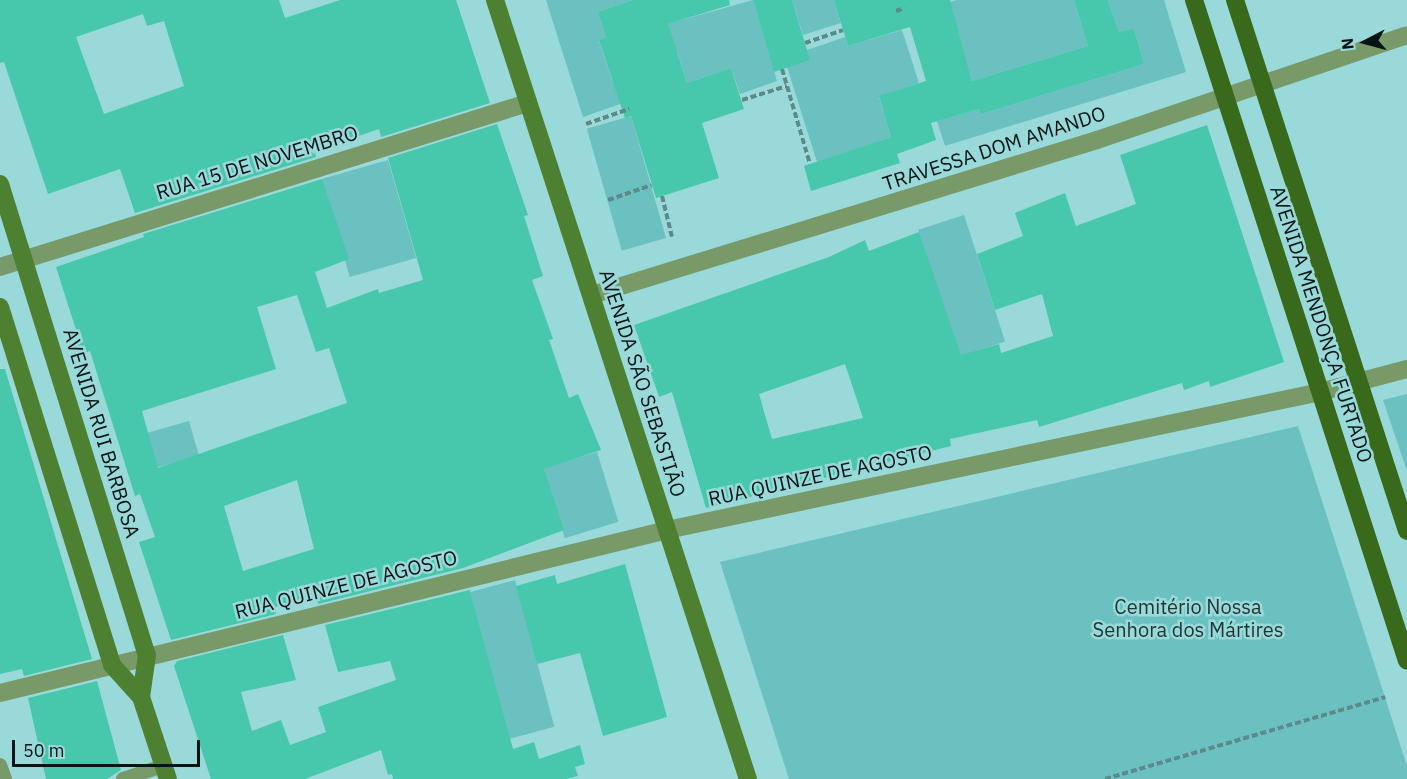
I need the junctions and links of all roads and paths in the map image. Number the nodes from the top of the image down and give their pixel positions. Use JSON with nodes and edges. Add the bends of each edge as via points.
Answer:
{"nodes":[{"id":1,"x":495,"y":0,"type":"edge"},
{"id":2,"x":1194,"y":0,"type":"edge"},
{"id":3,"x":1235,"y":0,"type":"edge"},
{"id":4,"x":905,"y":8,"type":"dead end"},
{"id":5,"x":896,"y":11,"type":"dead end"},
{"id":6,"x":843,"y":30,"type":"dead end"},
{"id":7,"x":1407,"y":35,"type":"edge"},
{"id":8,"x":805,"y":43,"type":"dead end"},
{"id":9,"x":782,"y":69,"type":"dead end"},
{"id":10,"x":1263,"y":84,"type":"junction"},
{"id":11,"x":787,"y":86,"type":"junction"},
{"id":12,"x":1225,"y":96,"type":"junction"},
{"id":13,"x":742,"y":100,"type":"dead end"},
{"id":14,"x":528,"y":103,"type":"junction"},
{"id":15,"x":629,"y":109,"type":"dead end"},
{"id":16,"x":586,"y":124,"type":"dead end"},
{"id":17,"x":810,"y":164,"type":"dead end"},
{"id":18,"x":0,"y":184,"type":"edge"},
{"id":19,"x":652,"y":186,"type":"dead end"},
{"id":20,"x":662,"y":196,"type":"dead end"},
{"id":21,"x":608,"y":200,"type":"dead end"},
{"id":22,"x":672,"y":237,"type":"dead end"},
{"id":23,"x":25,"y":259,"type":"junction"},
{"id":24,"x":0,"y":267,"type":"edge"},
{"id":25,"x":592,"y":295,"type":"junction"},
{"id":26,"x":0,"y":307,"type":"edge"},
{"id":27,"x":1407,"y":369,"type":"edge"},
{"id":28,"x":1358,"y":381,"type":"junction"},
{"id":29,"x":1320,"y":392,"type":"junction"},
{"id":30,"x":667,"y":530,"type":"junction"},
{"id":31,"x":1407,"y":531,"type":"edge"},
{"id":32,"x":147,"y":655,"type":"junction"},
{"id":33,"x":1407,"y":661,"type":"edge"},
{"id":34,"x":112,"y":665,"type":"junction"},
{"id":35,"x":0,"y":693,"type":"edge"},
{"id":36,"x":141,"y":697,"type":"junction"},
{"id":37,"x":1385,"y":697,"type":"dead end"},
{"id":38,"x":0,"y":765,"type":"edge"},
{"id":39,"x":165,"y":772,"type":"edge"},
{"id":40,"x":5,"y":779,"type":"edge"},
{"id":41,"x":123,"y":779,"type":"edge"},
{"id":42,"x":748,"y":779,"type":"edge"},
{"id":43,"x":1105,"y":779,"type":"edge"}],
"edges":[{"from":1,"to":14,"type":"main road","name":"AVENIDA SÃO SEBASTIÃO"},
{"from":2,"to":12,"type":"main road","name":"AVENIDA MENDONÇA FURTADO"},
{"from":3,"to":10,"type":"main road","name":"AVENIDA MENDONÇA FURTADO"},
{"from":4,"to":5,"type":"path"},
{"from":6,"to":8,"type":"path"},
{"from":7,"to":10,"type":"street","name":"TRAVESSA DOM AMANDO"},
{"from":9,"to":11,"type":"path"},
{"from":10,"to":12,"type":"street","name":"TRAVESSA DOM AMANDO"},
{"from":10,"to":28,"type":"main road","name":"AVENIDA MENDONÇA FURTADO"},
{"from":11,"to":13,"type":"path"},
{"from":11,"to":17,"type":"path"},
{"from":12,"to":25,"type":"street","name":"TRAVESSA DOM AMANDO","via":[[976,178]]},
{"from":12,"to":29,"type":"main road","name":"AVENIDA MENDONÇA FURTADO"},
{"from":14,"to":23,"type":"street","name":"RUA 15 DE NOVEMBRO"},
{"from":14,"to":25,"type":"main road","name":"AVENIDA SÃO SEBASTIÃO"},
{"from":15,"to":16,"type":"path"},
{"from":18,"to":23,"type":"main road","name":"AVENIDA RUI BARBOSA"},
{"from":19,"to":21,"type":"path"},
{"from":20,"to":22,"type":"path"},
{"from":23,"to":24,"type":"street","name":"RUA 15 DE NOVEMBRO"},
{"from":23,"to":32,"type":"main road","name":"AVENIDA RUI BARBOSA"},
{"from":25,"to":30,"type":"main road","name":"AVENIDA SÃO SEBASTIÃO"},
{"from":26,"to":34,"type":"main road","name":"AVENIDA RUI BARBOSA"},
{"from":27,"to":28,"type":"street","name":"RUA QUINZE DE AGOSTO"},
{"from":28,"to":29,"type":"street","name":"RUA QUINZE DE AGOSTO"},
{"from":28,"to":31,"type":"main road","name":"AVENIDA MENDONÇA FURTADO"},
{"from":29,"to":30,"type":"street","name":"RUA QUINZE DE AGOSTO"},
{"from":29,"to":33,"type":"main road","name":"AVENIDA MENDONÇA FURTADO"},
{"from":30,"to":32,"type":"street","name":"RUA QUINZE DE AGOSTO"},
{"from":30,"to":42,"type":"main road","name":"AVENIDA SÃO SEBASTIÃO"},
{"from":32,"to":34,"type":"street","name":"RUA QUINZE DE AGOSTO"},
{"from":32,"to":36,"type":"main road","name":"AVENIDA RUI BARBOSA"},
{"from":34,"to":35,"type":"street","name":"RUA QUINZE DE AGOSTO"},
{"from":34,"to":36,"type":"main road","name":"AVENIDA RUI BARBOSA"},
{"from":36,"to":39,"type":"main road","name":"AVENIDA RUI BARBOSA"},
{"from":37,"to":43,"type":"path"},
{"from":38,"to":40,"type":"lane"},
{"from":39,"to":41,"type":"lane"}]}
